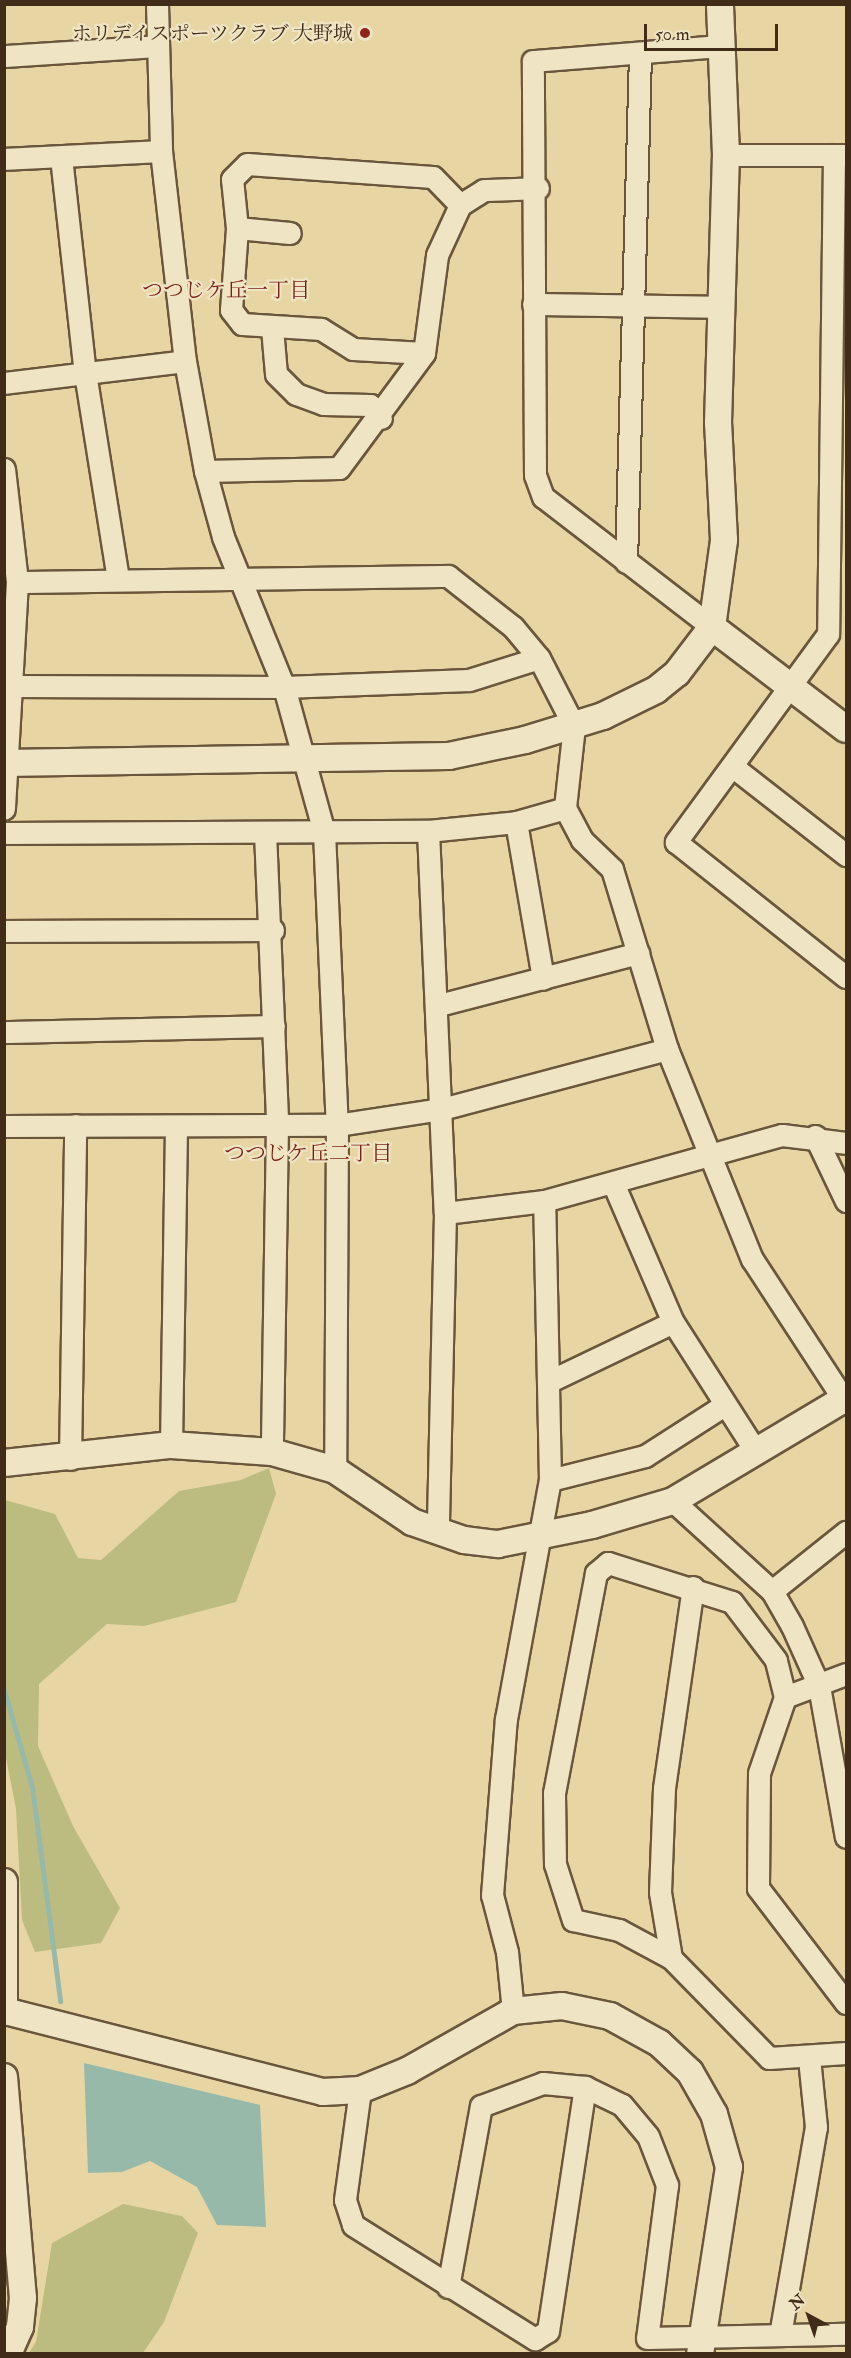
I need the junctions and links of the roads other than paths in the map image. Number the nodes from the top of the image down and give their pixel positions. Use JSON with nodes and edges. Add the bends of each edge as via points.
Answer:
{"nodes":[{"id":1,"x":157,"y":4,"type":"edge"},
{"id":2,"x":720,"y":4,"type":"edge"},
{"id":3,"x":158,"y":46,"type":"junction"},
{"id":4,"x":721,"y":46,"type":"junction"},
{"id":5,"x":640,"y":53,"type":"junction"},
{"id":6,"x":4,"y":56,"type":"edge"},
{"id":7,"x":162,"y":151,"type":"junction"},
{"id":8,"x":726,"y":155,"type":"junction"},
{"id":9,"x":840,"y":155,"type":"edge"},
{"id":10,"x":61,"y":157,"type":"junction"},
{"id":11,"x":4,"y":159,"type":"edge"},
{"id":12,"x":538,"y":188,"type":"junction"},
{"id":13,"x":460,"y":205,"type":"junction"},
{"id":14,"x":237,"y":228,"type":"junction"},
{"id":15,"x":291,"y":233,"type":"dead end"},
{"id":16,"x":841,"y":255,"type":"edge"},
{"id":17,"x":637,"y":302,"type":"junction"},
{"id":18,"x":533,"y":303,"type":"junction"},
{"id":19,"x":720,"y":307,"type":"junction"},
{"id":20,"x":272,"y":328,"type":"junction"},
{"id":21,"x":424,"y":353,"type":"junction"},
{"id":22,"x":841,"y":355,"type":"edge"},
{"id":23,"x":185,"y":361,"type":"junction"},
{"id":24,"x":85,"y":373,"type":"junction"},
{"id":25,"x":4,"y":383,"type":"edge"},
{"id":26,"x":381,"y":418,"type":"junction"},
{"id":27,"x":4,"y":469,"type":"edge"},
{"id":28,"x":204,"y":471,"type":"junction"},
{"id":29,"x":626,"y":562,"type":"junction"},
{"id":30,"x":118,"y":579,"type":"junction"},
{"id":31,"x":245,"y":580,"type":"junction"},
{"id":32,"x":17,"y":582,"type":"junction"},
{"id":33,"x":712,"y":627,"type":"junction"},
{"id":34,"x":539,"y":658,"type":"junction"},
{"id":35,"x":12,"y":686,"type":"junction"},
{"id":36,"x":284,"y":687,"type":"junction"},
{"id":37,"x":789,"y":689,"type":"junction"},
{"id":38,"x":574,"y":726,"type":"junction"},
{"id":39,"x":846,"y":729,"type":"edge"},
{"id":40,"x":308,"y":760,"type":"junction"},
{"id":41,"x":5,"y":763,"type":"edge"},
{"id":42,"x":732,"y":766,"type":"junction"},
{"id":43,"x":565,"y":808,"type":"junction"},
{"id":44,"x":4,"y":809,"type":"edge"},
{"id":45,"x":516,"y":822,"type":"junction"},
{"id":46,"x":428,"y":831,"type":"junction"},
{"id":47,"x":265,"y":832,"type":"junction"},
{"id":48,"x":324,"y":832,"type":"junction"},
{"id":49,"x":4,"y":833,"type":"edge"},
{"id":50,"x":846,"y":855,"type":"edge"},
{"id":51,"x":273,"y":930,"type":"junction"},
{"id":52,"x":4,"y":931,"type":"edge"},
{"id":53,"x":638,"y":953,"type":"junction"},
{"id":54,"x":846,"y":978,"type":"edge"},
{"id":55,"x":543,"y":979,"type":"junction"},
{"id":56,"x":439,"y":1005,"type":"junction"},
{"id":57,"x":274,"y":1026,"type":"junction"},
{"id":58,"x":4,"y":1032,"type":"edge"},
{"id":59,"x":666,"y":1049,"type":"junction"},
{"id":60,"x":442,"y":1109,"type":"junction"},
{"id":61,"x":277,"y":1124,"type":"junction"},
{"id":62,"x":75,"y":1125,"type":"junction"},
{"id":63,"x":337,"y":1125,"type":"junction"},
{"id":64,"x":4,"y":1126,"type":"edge"},
{"id":65,"x":176,"y":1127,"type":"junction"},
{"id":66,"x":815,"y":1136,"type":"junction"},
{"id":67,"x":846,"y":1143,"type":"edge"},
{"id":68,"x":710,"y":1157,"type":"junction"},
{"id":69,"x":613,"y":1184,"type":"junction"},
{"id":70,"x":544,"y":1201,"type":"junction"},
{"id":71,"x":846,"y":1201,"type":"edge"},
{"id":72,"x":445,"y":1213,"type":"junction"},
{"id":73,"x":673,"y":1322,"type":"junction"},
{"id":74,"x":550,"y":1381,"type":"junction"},
{"id":75,"x":846,"y":1400,"type":"edge"},
{"id":76,"x":723,"y":1406,"type":"junction"},
{"id":77,"x":171,"y":1445,"type":"junction"},
{"id":78,"x":272,"y":1452,"type":"junction"},
{"id":79,"x":756,"y":1452,"type":"junction"},
{"id":80,"x":70,"y":1459,"type":"junction"},
{"id":81,"x":4,"y":1463,"type":"edge"},
{"id":82,"x":335,"y":1470,"type":"junction"},
{"id":83,"x":550,"y":1480,"type":"junction"},
{"id":84,"x":673,"y":1501,"type":"junction"},
{"id":85,"x":438,"y":1532,"type":"junction"},
{"id":86,"x":846,"y":1532,"type":"edge"},
{"id":87,"x":543,"y":1537,"type":"junction"},
{"id":88,"x":693,"y":1587,"type":"junction"},
{"id":89,"x":772,"y":1591,"type":"junction"},
{"id":90,"x":846,"y":1674,"type":"edge"},
{"id":91,"x":819,"y":1686,"type":"junction"},
{"id":92,"x":785,"y":1697,"type":"junction"},
{"id":93,"x":841,"y":1796,"type":"edge"},
{"id":94,"x":846,"y":1837,"type":"edge"},
{"id":95,"x":4,"y":1882,"type":"edge"},
{"id":96,"x":671,"y":1958,"type":"junction"},
{"id":97,"x":846,"y":2003,"type":"edge"},
{"id":98,"x":513,"y":2011,"type":"junction"},
{"id":99,"x":4,"y":2012,"type":"edge"},
{"id":100,"x":846,"y":2053,"type":"edge"},
{"id":101,"x":809,"y":2058,"type":"junction"},
{"id":102,"x":4,"y":2077,"type":"edge"},
{"id":103,"x":585,"y":2087,"type":"junction"},
{"id":104,"x":360,"y":2090,"type":"junction"},
{"id":105,"x":448,"y":2287,"type":"junction"},
{"id":106,"x":14,"y":2301,"type":"edge"},
{"id":107,"x":846,"y":2334,"type":"edge"},
{"id":108,"x":780,"y":2336,"type":"junction"},
{"id":109,"x":701,"y":2346,"type":"edge"},
{"id":110,"x":8,"y":2354,"type":"edge"}],
"edges":[{"from":1,"to":3,"type":"street"},
{"from":2,"to":4,"type":"street"},
{"from":3,"to":6,"type":"street"},
{"from":3,"to":7,"type":"street"},
{"from":4,"to":5,"type":"street"},
{"from":4,"to":8,"type":"street"},
{"from":5,"to":12,"type":"street","via":[[533,61]]},
{"from":5,"to":17,"type":"street"},
{"from":7,"to":10,"type":"street"},
{"from":7,"to":23,"type":"street"},
{"from":8,"to":9,"type":"street"},
{"from":8,"to":19,"type":"street"},
{"from":9,"to":16,"type":"street"},
{"from":10,"to":11,"type":"street"},
{"from":10,"to":24,"type":"street"},
{"from":12,"to":13,"type":"street","via":[[484,190]]},
{"from":12,"to":18,"type":"street"},
{"from":13,"to":14,"type":"street","via":[[433,177],[247,164],[232,179]]},
{"from":13,"to":21,"type":"street","via":[[437,255]]},
{"from":14,"to":15,"type":"street"},
{"from":14,"to":20,"type":"street","via":[[231,310],[242,324]]},
{"from":16,"to":22,"type":"street"},
{"from":17,"to":18,"type":"street"},
{"from":17,"to":19,"type":"street"},
{"from":17,"to":29,"type":"street"},
{"from":18,"to":29,"type":"street","via":[[535,476],[543,497]]},
{"from":19,"to":33,"type":"street","via":[[724,540]]},
{"from":20,"to":21,"type":"street","via":[[321,329],[353,349]]},
{"from":20,"to":26,"type":"street","via":[[276,374],[296,394],[323,404],[370,405]]},
{"from":21,"to":26,"type":"street"},
{"from":22,"to":37,"type":"street","via":[[828,634]]},
{"from":23,"to":24,"type":"street"},
{"from":23,"to":28,"type":"street"},
{"from":24,"to":25,"type":"street"},
{"from":24,"to":30,"type":"street"},
{"from":26,"to":28,"type":"street","via":[[339,468]]},
{"from":27,"to":32,"type":"street"},
{"from":28,"to":31,"type":"street","via":[[223,537]]},
{"from":29,"to":33,"type":"street"},
{"from":30,"to":31,"type":"street"},
{"from":30,"to":32,"type":"street"},
{"from":31,"to":34,"type":"street","via":[[448,576],[513,627]]},
{"from":31,"to":36,"type":"street"},
{"from":32,"to":35,"type":"street"},
{"from":33,"to":37,"type":"street"},
{"from":33,"to":38,"type":"street","via":[[656,690]]},
{"from":34,"to":36,"type":"street","via":[[469,680]]},
{"from":34,"to":38,"type":"street"},
{"from":35,"to":36,"type":"street"},
{"from":35,"to":41,"type":"street"},
{"from":36,"to":40,"type":"street"},
{"from":37,"to":39,"type":"street"},
{"from":37,"to":42,"type":"street"},
{"from":38,"to":40,"type":"street","via":[[449,756]]},
{"from":38,"to":43,"type":"street"},
{"from":40,"to":41,"type":"street"},
{"from":40,"to":48,"type":"street"},
{"from":41,"to":44,"type":"street"},
{"from":42,"to":50,"type":"street"},
{"from":42,"to":54,"type":"street","via":[[676,843]]},
{"from":43,"to":45,"type":"street"},
{"from":43,"to":53,"type":"street","via":[[582,840],[612,869]]},
{"from":45,"to":46,"type":"street"},
{"from":45,"to":55,"type":"street"},
{"from":46,"to":48,"type":"street"},
{"from":46,"to":56,"type":"street"},
{"from":47,"to":48,"type":"street"},
{"from":47,"to":49,"type":"street"},
{"from":47,"to":51,"type":"street"},
{"from":48,"to":63,"type":"street"},
{"from":51,"to":52,"type":"street"},
{"from":51,"to":57,"type":"street"},
{"from":53,"to":55,"type":"street"},
{"from":53,"to":59,"type":"street"},
{"from":55,"to":56,"type":"street"},
{"from":56,"to":60,"type":"street"},
{"from":57,"to":58,"type":"street"},
{"from":57,"to":61,"type":"street"},
{"from":59,"to":60,"type":"street"},
{"from":59,"to":68,"type":"street"},
{"from":60,"to":63,"type":"street"},
{"from":60,"to":72,"type":"street"},
{"from":61,"to":63,"type":"street"},
{"from":61,"to":65,"type":"street"},
{"from":61,"to":78,"type":"street"},
{"from":62,"to":64,"type":"street"},
{"from":62,"to":65,"type":"street"},
{"from":62,"to":80,"type":"street"},
{"from":63,"to":82,"type":"street"},
{"from":65,"to":77,"type":"street"},
{"from":66,"to":67,"type":"street"},
{"from":66,"to":68,"type":"street","via":[[782,1135]]},
{"from":66,"to":71,"type":"street"},
{"from":68,"to":69,"type":"street"},
{"from":68,"to":75,"type":"street","via":[[752,1259]]},
{"from":69,"to":70,"type":"street"},
{"from":69,"to":73,"type":"street"},
{"from":70,"to":72,"type":"street"},
{"from":70,"to":74,"type":"street"},
{"from":72,"to":85,"type":"street"},
{"from":73,"to":74,"type":"street"},
{"from":73,"to":76,"type":"street"},
{"from":74,"to":83,"type":"street"},
{"from":75,"to":79,"type":"street"},
{"from":76,"to":79,"type":"street"},
{"from":76,"to":83,"type":"street","via":[[645,1456]]},
{"from":77,"to":78,"type":"street"},
{"from":77,"to":80,"type":"street"},
{"from":78,"to":82,"type":"street"},
{"from":79,"to":84,"type":"street"},
{"from":80,"to":81,"type":"street"},
{"from":82,"to":85,"type":"street","via":[[412,1522]]},
{"from":83,"to":87,"type":"street"},
{"from":84,"to":87,"type":"street"},
{"from":84,"to":89,"type":"street"},
{"from":85,"to":87,"type":"street","via":[[498,1544]]},
{"from":86,"to":89,"type":"street"},
{"from":87,"to":98,"type":"street","via":[[506,1719],[495,1812],[492,1895],[507,1952]]},
{"from":88,"to":92,"type":"street","via":[[732,1602],[776,1660]]},
{"from":88,"to":96,"type":"street","via":[[664,1788],[660,1892]]},
{"from":88,"to":96,"type":"street","via":[[608,1563],[596,1573],[554,1793],[555,1864],[573,1920],[619,1930]]},
{"from":89,"to":91,"type":"street"},
{"from":90,"to":91,"type":"street"},
{"from":91,"to":92,"type":"street"},
{"from":91,"to":93,"type":"street"},
{"from":92,"to":97,"type":"street","via":[[759,1773],[758,1888]]},
{"from":93,"to":94,"type":"street"},
{"from":95,"to":99,"type":"street"},
{"from":96,"to":101,"type":"street","via":[[769,2058]]},
{"from":98,"to":104,"type":"street","via":[[407,2071]]},
{"from":98,"to":109,"type":"street","via":[[562,2006],[610,2016],[659,2043],[690,2072],[714,2114],[729,2167]]},
{"from":99,"to":104,"type":"street","via":[[291,2088]]},
{"from":100,"to":101,"type":"street"},
{"from":101,"to":108,"type":"street","via":[[816,2127]]},
{"from":102,"to":106,"type":"street"},
{"from":103,"to":105,"type":"street","via":[[543,2083],[481,2106]]},
{"from":103,"to":105,"type":"street","via":[[548,2331],[535,2339]]},
{"from":103,"to":109,"type":"street","via":[[622,2105],[648,2136],[667,2186],[647,2338]]},
{"from":104,"to":105,"type":"street","via":[[347,2215],[364,2235]]},
{"from":106,"to":110,"type":"street","via":[[20,2327]]},
{"from":107,"to":108,"type":"street"},
{"from":108,"to":109,"type":"street"}]}
